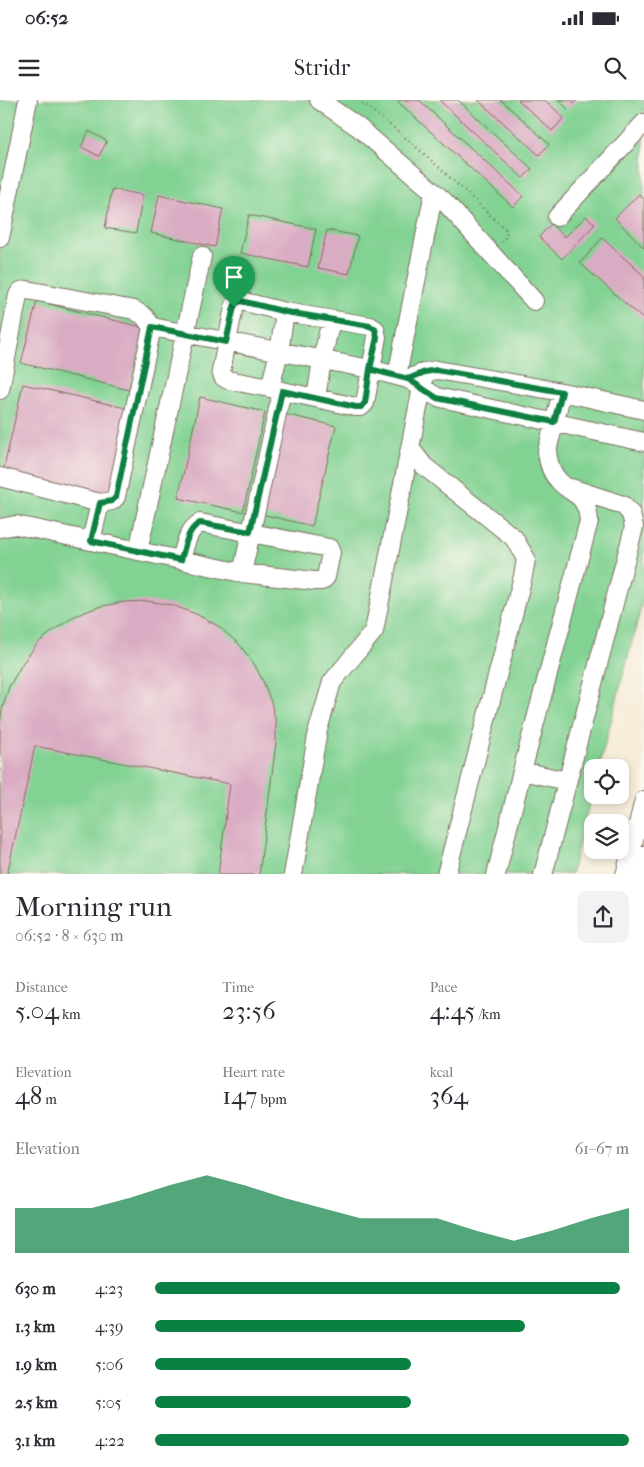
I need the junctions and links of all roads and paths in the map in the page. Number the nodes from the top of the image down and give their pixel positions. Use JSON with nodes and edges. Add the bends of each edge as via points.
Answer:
{"nodes":[{"id":1,"x":28,"y":100,"type":"edge"},
{"id":2,"x":319,"y":100,"type":"edge"},
{"id":3,"x":358,"y":100,"type":"edge"},
{"id":4,"x":644,"y":123,"type":"edge"},
{"id":5,"x":434,"y":192,"type":"junction"},
{"id":6,"x":557,"y":216,"type":"dead end"},
{"id":7,"x":0,"y":238,"type":"edge"},
{"id":8,"x":491,"y":254,"type":"junction"},
{"id":9,"x":202,"y":256,"type":"dead end"},
{"id":10,"x":534,"y":301,"type":"dead end"},
{"id":11,"x":286,"y":312,"type":"junction"},
{"id":12,"x":331,"y":320,"type":"junction"},
{"id":13,"x":152,"y":327,"type":"junction"},
{"id":14,"x":184,"y":334,"type":"junction"},
{"id":15,"x":226,"y":342,"type":"junction"},
{"id":16,"x":279,"y":352,"type":"junction"},
{"id":17,"x":322,"y":360,"type":"junction"},
{"id":18,"x":370,"y":369,"type":"junction"},
{"id":19,"x":413,"y":379,"type":"junction"},
{"id":20,"x":276,"y":389,"type":"junction"},
{"id":21,"x":0,"y":390,"type":"edge"},
{"id":22,"x":562,"y":392,"type":"junction"},
{"id":23,"x":316,"y":398,"type":"junction"},
{"id":24,"x":644,"y":410,"type":"edge"},
{"id":25,"x":554,"y":422,"type":"junction"},
{"id":26,"x":644,"y":442,"type":"edge"},
{"id":27,"x":410,"y":448,"type":"junction"},
{"id":28,"x":0,"y":477,"type":"edge"},
{"id":29,"x":566,"y":486,"type":"junction"},
{"id":30,"x":100,"y":503,"type":"junction"},
{"id":31,"x":0,"y":528,"type":"edge"},
{"id":32,"x":250,"y":532,"type":"junction"},
{"id":33,"x":91,"y":541,"type":"junction"},
{"id":34,"x":138,"y":551,"type":"junction"},
{"id":35,"x":181,"y":560,"type":"junction"},
{"id":36,"x":242,"y":572,"type":"junction"},
{"id":37,"x":522,"y":771,"type":"junction"},
{"id":38,"x":567,"y":781,"type":"junction"},
{"id":39,"x":644,"y":800,"type":"edge"},
{"id":40,"x":640,"y":835,"type":"edge"},
{"id":41,"x":644,"y":855,"type":"edge"},
{"id":42,"x":293,"y":874,"type":"edge"},
{"id":43,"x":446,"y":874,"type":"edge"},
{"id":44,"x":496,"y":874,"type":"edge"},
{"id":45,"x":543,"y":874,"type":"edge"},
{"id":46,"x":625,"y":874,"type":"edge"},
{"id":47,"x":639,"y":874,"type":"edge"}],
"edges":[{"from":1,"to":7,"type":"street"},
{"from":2,"to":5,"type":"street","via":[[358,127]]},
{"from":3,"to":8,"type":"path","via":[[426,154],[505,229],[507,235]]},
{"from":4,"to":6,"type":"street"},
{"from":5,"to":8,"type":"street"},
{"from":5,"to":19,"type":"street"},
{"from":8,"to":10,"type":"street"},
{"from":9,"to":14,"type":"street"},
{"from":11,"to":12,"type":"street"},
{"from":11,"to":15,"type":"street","via":[[241,301],[236,303]]},
{"from":11,"to":16,"type":"street"},
{"from":12,"to":17,"type":"street"},
{"from":12,"to":18,"type":"street","via":[[375,329],[377,337]]},
{"from":13,"to":14,"type":"street"},
{"from":13,"to":21,"type":"street","via":[[144,316],[134,310],[21,291]]},
{"from":13,"to":30,"type":"street","via":[[116,497]]},
{"from":14,"to":15,"type":"street"},
{"from":14,"to":34,"type":"street"},
{"from":15,"to":16,"type":"street"},
{"from":15,"to":20,"type":"street","via":[[223,377]]},
{"from":16,"to":17,"type":"street"},
{"from":16,"to":20,"type":"street"},
{"from":17,"to":18,"type":"street"},
{"from":17,"to":23,"type":"street"},
{"from":18,"to":19,"type":"street"},
{"from":18,"to":23,"type":"street","via":[[365,403],[361,407]]},
{"from":19,"to":22,"type":"street","via":[[437,370]]},
{"from":19,"to":25,"type":"street","via":[[437,398]]},
{"from":19,"to":27,"type":"street"},
{"from":20,"to":23,"type":"street"},
{"from":20,"to":32,"type":"street"},
{"from":22,"to":24,"type":"street"},
{"from":22,"to":25,"type":"street"},
{"from":25,"to":26,"type":"street"},
{"from":25,"to":29,"type":"street","via":[[548,459],[553,474]]},
{"from":27,"to":42,"type":"street","via":[[374,631],[332,682],[318,730]]},
{"from":27,"to":43,"type":"street","via":[[424,466],[514,538],[526,559]]},
{"from":28,"to":30,"type":"street"},
{"from":29,"to":37,"type":"street","via":[[583,501],[589,521]]},
{"from":29,"to":38,"type":"street","via":[[624,505],[631,514],[634,527]]},
{"from":30,"to":33,"type":"street"},
{"from":31,"to":33,"type":"street","via":[[16,525]]},
{"from":32,"to":35,"type":"street","via":[[200,523],[190,532]]},
{"from":32,"to":36,"type":"street"},
{"from":32,"to":36,"type":"street","via":[[329,548],[331,553],[326,577],[322,581]]},
{"from":33,"to":34,"type":"street"},
{"from":34,"to":35,"type":"street"},
{"from":35,"to":36,"type":"street"},
{"from":37,"to":38,"type":"street"},
{"from":37,"to":44,"type":"street"},
{"from":38,"to":45,"type":"street"},
{"from":39,"to":40,"type":"street"},
{"from":40,"to":46,"type":"street"},
{"from":41,"to":47,"type":"street"}]}
